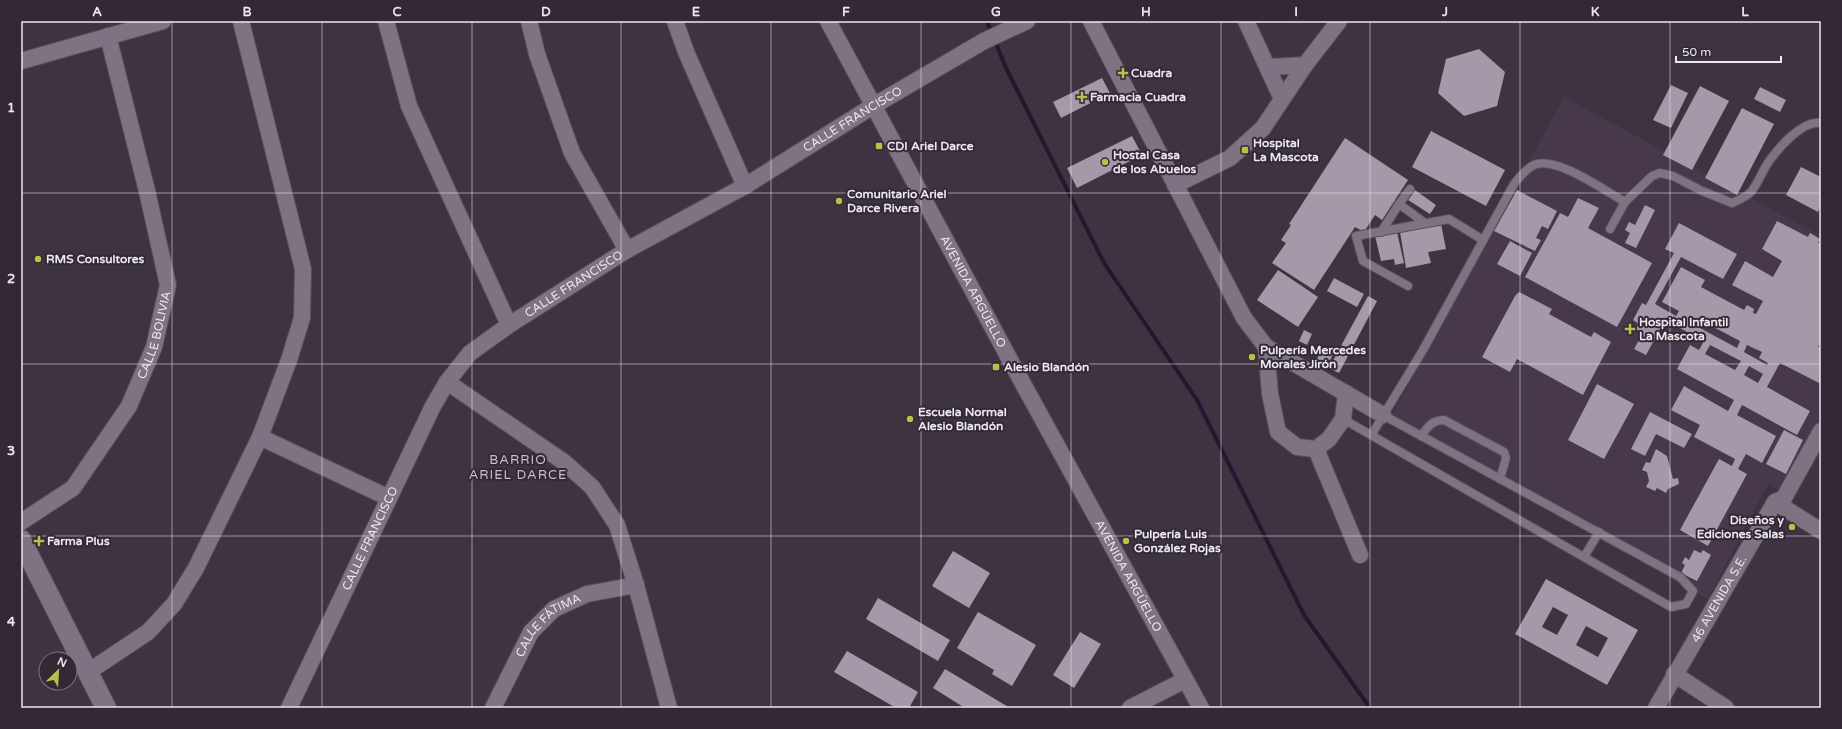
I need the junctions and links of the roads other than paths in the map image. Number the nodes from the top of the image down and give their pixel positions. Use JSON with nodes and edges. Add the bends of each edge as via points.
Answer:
{"nodes":[{"id":1,"x":163,"y":21,"type":"edge"},
{"id":2,"x":241,"y":21,"type":"edge"},
{"id":3,"x":386,"y":21,"type":"edge"},
{"id":4,"x":529,"y":21,"type":"edge"},
{"id":5,"x":675,"y":21,"type":"edge"},
{"id":6,"x":828,"y":21,"type":"edge"},
{"id":7,"x":1027,"y":21,"type":"edge"},
{"id":8,"x":1091,"y":21,"type":"edge"},
{"id":9,"x":1246,"y":21,"type":"edge"},
{"id":10,"x":1338,"y":21,"type":"edge"},
{"id":11,"x":108,"y":36,"type":"junction"},
{"id":12,"x":21,"y":61,"type":"edge"},
{"id":13,"x":1305,"y":65,"type":"junction"},
{"id":14,"x":1268,"y":67,"type":"junction"},
{"id":15,"x":1282,"y":99,"type":"junction"},
{"id":16,"x":873,"y":106,"type":"junction"},
{"id":17,"x":1821,"y":123,"type":"edge"},
{"id":18,"x":1175,"y":185,"type":"junction"},
{"id":19,"x":745,"y":186,"type":"junction"},
{"id":20,"x":1410,"y":189,"type":"dead end"},
{"id":21,"x":1625,"y":202,"type":"junction"},
{"id":22,"x":1398,"y":204,"type":"junction"},
{"id":23,"x":1425,"y":223,"type":"junction"},
{"id":24,"x":1610,"y":229,"type":"dead end"},
{"id":25,"x":1381,"y":232,"type":"junction"},
{"id":26,"x":1483,"y":240,"type":"junction"},
{"id":27,"x":627,"y":250,"type":"junction"},
{"id":28,"x":1408,"y":286,"type":"dead end"},
{"id":29,"x":509,"y":326,"type":"junction"},
{"id":30,"x":1266,"y":347,"type":"junction"},
{"id":31,"x":447,"y":382,"type":"junction"},
{"id":32,"x":1346,"y":393,"type":"junction"},
{"id":33,"x":1383,"y":415,"type":"junction"},
{"id":34,"x":1342,"y":419,"type":"junction"},
{"id":35,"x":1821,"y":431,"type":"edge"},
{"id":36,"x":1372,"y":434,"type":"junction"},
{"id":37,"x":1420,"y":436,"type":"junction"},
{"id":38,"x":260,"y":437,"type":"junction"},
{"id":39,"x":1316,"y":449,"type":"junction"},
{"id":40,"x":1500,"y":479,"type":"junction"},
{"id":41,"x":389,"y":498,"type":"junction"},
{"id":42,"x":1775,"y":502,"type":"junction"},
{"id":43,"x":21,"y":522,"type":"edge"},
{"id":44,"x":1821,"y":531,"type":"edge"},
{"id":45,"x":1599,"y":532,"type":"junction"},
{"id":46,"x":21,"y":540,"type":"edge"},
{"id":47,"x":1360,"y":555,"type":"dead end"},
{"id":48,"x":1584,"y":557,"type":"junction"},
{"id":49,"x":636,"y":585,"type":"junction"},
{"id":50,"x":88,"y":672,"type":"junction"},
{"id":51,"x":1674,"y":674,"type":"junction"},
{"id":52,"x":1186,"y":680,"type":"junction"},
{"id":53,"x":106,"y":708,"type":"edge"},
{"id":54,"x":289,"y":708,"type":"edge"},
{"id":55,"x":493,"y":708,"type":"edge"},
{"id":56,"x":669,"y":708,"type":"edge"},
{"id":57,"x":1130,"y":708,"type":"edge"},
{"id":58,"x":1201,"y":708,"type":"edge"},
{"id":59,"x":1656,"y":708,"type":"edge"},
{"id":60,"x":1726,"y":708,"type":"edge"}],
"edges":[{"from":1,"to":11,"type":"street"},
{"from":2,"to":38,"type":"street","via":[[303,269],[302,318]]},
{"from":3,"to":29,"type":"street","via":[[409,106]]},
{"from":4,"to":27,"type":"street","via":[[537,54],[572,153]]},
{"from":5,"to":19,"type":"street"},
{"from":6,"to":16,"type":"street","name":"AVENIDA ARGÜELLO"},
{"from":7,"to":16,"type":"street","name":"CALLE FRANCISCO","via":[[984,42]]},
{"from":8,"to":18,"type":"street"},
{"from":9,"to":14,"type":"street"},
{"from":10,"to":13,"type":"street"},
{"from":11,"to":12,"type":"street"},
{"from":11,"to":43,"type":"street","name":"CALLE BOLIVIA","via":[[168,285],[154,347],[129,406],[73,488]]},
{"from":13,"to":14,"type":"street"},
{"from":13,"to":15,"type":"street"},
{"from":14,"to":15,"type":"street"},
{"from":15,"to":18,"type":"street","via":[[1263,128],[1230,158]]},
{"from":16,"to":19,"type":"street","name":"CALLE FRANCISCO"},
{"from":16,"to":52,"type":"street","name":"AVENIDA ARGÜELLO"},
{"from":17,"to":21,"type":"lane","via":[[1808,124],[1788,140],[1770,160],[1751,192],[1740,200],[1732,203],[1673,176],[1660,173],[1652,176]]},
{"from":18,"to":30,"type":"street","via":[[1244,318]]},
{"from":19,"to":27,"type":"street","name":"CALLE FRANCISCO"},
{"from":20,"to":22,"type":"lane"},
{"from":21,"to":24,"type":"lane"},
{"from":21,"to":26,"type":"lane","via":[[1566,168],[1549,163],[1532,165],[1514,184]]},
{"from":22,"to":23,"type":"lane"},
{"from":22,"to":25,"type":"lane"},
{"from":23,"to":25,"type":"lane"},
{"from":23,"to":26,"type":"lane","via":[[1449,219]]},
{"from":25,"to":28,"type":"lane","via":[[1356,236],[1363,261]]},
{"from":26,"to":33,"type":"lane","via":[[1423,350]]},
{"from":27,"to":29,"type":"street","name":"CALLE FRANCISCO"},
{"from":29,"to":31,"type":"street","name":"CALLE FRANCISCO","via":[[470,353]]},
{"from":30,"to":32,"type":"street"},
{"from":30,"to":39,"type":"street","via":[[1270,394],[1278,432],[1297,447]]},
{"from":31,"to":41,"type":"street","name":"CALLE FRANCISCO"},
{"from":31,"to":49,"type":"street","via":[[564,462],[592,487],[617,525]]},
{"from":32,"to":33,"type":"street"},
{"from":32,"to":34,"type":"street"},
{"from":33,"to":36,"type":"lane"},
{"from":33,"to":37,"type":"lane"},
{"from":34,"to":36,"type":"lane"},
{"from":34,"to":39,"type":"street","via":[[1329,439]]},
{"from":35,"to":42,"type":"street","name":"46 AVENIDA S.E.","via":[[1784,498]]},
{"from":36,"to":48,"type":"lane"},
{"from":37,"to":40,"type":"lane"},
{"from":37,"to":40,"type":"lane","via":[[1432,422],[1444,420],[1504,452],[1506,458]]},
{"from":38,"to":41,"type":"street"},
{"from":38,"to":50,"type":"street","via":[[196,568],[174,604],[148,632]]},
{"from":39,"to":47,"type":"street"},
{"from":40,"to":45,"type":"lane"},
{"from":41,"to":54,"type":"street","name":"CALLE FRANCISCO"},
{"from":42,"to":44,"type":"street"},
{"from":42,"to":51,"type":"street","name":"46 AVENIDA S.E."},
{"from":45,"to":48,"type":"lane"},
{"from":45,"to":48,"type":"lane","via":[[1680,577],[1693,591],[1686,604],[1671,607]]},
{"from":46,"to":50,"type":"street"},
{"from":49,"to":55,"type":"street","name":"CALLE FÁTIMA","via":[[587,594],[554,609],[531,632]]},
{"from":49,"to":56,"type":"street"},
{"from":50,"to":53,"type":"street"},
{"from":51,"to":59,"type":"street","name":"46 AVENIDA S.E."},
{"from":51,"to":60,"type":"street"},
{"from":52,"to":57,"type":"street"},
{"from":52,"to":58,"type":"street","name":"AVENIDA ARGÜELLO"}]}
